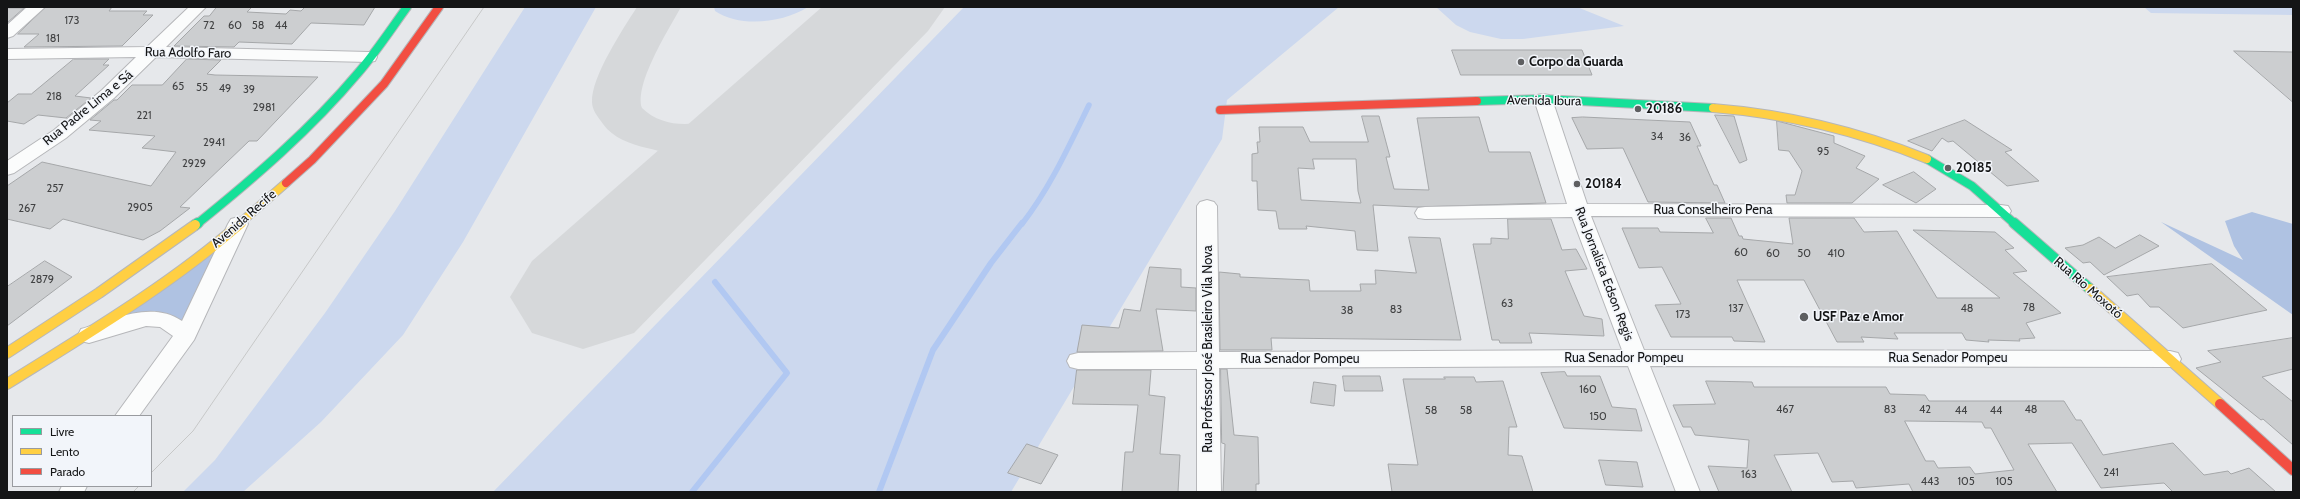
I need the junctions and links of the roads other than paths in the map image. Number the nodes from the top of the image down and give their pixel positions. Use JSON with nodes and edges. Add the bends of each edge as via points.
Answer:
{"nodes":[{"id":1,"x":37,"y":7,"type":"edge"},
{"id":2,"x":198,"y":7,"type":"edge"},
{"id":3,"x":407,"y":7,"type":"edge"},
{"id":4,"x":439,"y":7,"type":"edge"},
{"id":5,"x":7,"y":33,"type":"edge"},
{"id":6,"x":153,"y":52,"type":"junction"},
{"id":7,"x":7,"y":54,"type":"edge"},
{"id":8,"x":369,"y":57,"type":"junction"},
{"id":9,"x":1543,"y":99,"type":"junction"},
{"id":10,"x":1220,"y":110,"type":"dead end"},
{"id":11,"x":1864,"y":136,"type":"joint"},
{"id":12,"x":7,"y":169,"type":"edge"},
{"id":13,"x":1207,"y":206,"type":"dead end"},
{"id":14,"x":1579,"y":210,"type":"junction"},
{"id":15,"x":2001,"y":211,"type":"junction"},
{"id":16,"x":1425,"y":213,"type":"dead end"},
{"id":17,"x":238,"y":224,"type":"junction"},
{"id":18,"x":186,"y":334,"type":"junction"},
{"id":19,"x":84,"y":336,"type":"junction"},
{"id":20,"x":7,"y":353,"type":"edge"},
{"id":21,"x":1636,"y":358,"type":"junction"},
{"id":22,"x":2170,"y":358,"type":"junction"},
{"id":23,"x":1207,"y":360,"type":"junction"},
{"id":24,"x":1078,"y":361,"type":"dead end"},
{"id":25,"x":7,"y":384,"type":"edge"},
{"id":26,"x":127,"y":415,"type":"edge"},
{"id":27,"x":2293,"y":470,"type":"edge"},
{"id":28,"x":1209,"y":492,"type":"edge"},
{"id":29,"x":1688,"y":492,"type":"edge"}],
"edges":[{"from":1,"to":5,"type":"street"},
{"from":2,"to":6,"type":"street","name":"Rua Padre Lima e Sá"},
{"from":3,"to":8,"type":"main road","name":"Avenida Recife"},
{"from":4,"to":17,"type":"main road","name":"Avenida Recife","via":[[384,84],[351,120],[312,160]]},
{"from":6,"to":7,"type":"street","name":"Rua Adolfo Faro"},
{"from":6,"to":8,"type":"street","name":"Rua Adolfo Faro"},
{"from":6,"to":12,"type":"street","name":"Rua Padre Lima e Sá","via":[[60,134]]},
{"from":8,"to":20,"type":"main road","name":"Avenida Recife","via":[[327,107],[275,158],[201,222],[111,287]]},
{"from":9,"to":10,"type":"main road","name":"Avenida Ibura"},
{"from":9,"to":11,"type":"main road","name":"Avenida Ibura","via":[[1736,109],[1782,114]]},
{"from":9,"to":14,"type":"street","name":"Rua Jornalista Edson Regis"},
{"from":11,"to":15,"type":"main road","name":"Rua Rio Moxotó","via":[[1934,162],[1972,186]]},
{"from":13,"to":23,"type":"street","name":"Rua Professor José Brasileiro Vila Nova"},
{"from":14,"to":15,"type":"street","name":"Rua Conselheiro Pena"},
{"from":14,"to":16,"type":"street","name":"Rua Conselheiro Pena"},
{"from":14,"to":21,"type":"street","name":"Rua Jornalista Edson Regis"},
{"from":15,"to":22,"type":"main road","name":"Rua Rio Moxotó"},
{"from":17,"to":18,"type":"street"},
{"from":17,"to":19,"type":"main road","name":"Avenida Recife","via":[[154,289]]},
{"from":18,"to":19,"type":"street","via":[[165,320],[146,318]]},
{"from":18,"to":26,"type":"street"},
{"from":19,"to":25,"type":"main road","name":"Avenida Recife"},
{"from":21,"to":22,"type":"street","name":"Rua Senador Pompeu"},
{"from":21,"to":23,"type":"street","name":"Rua Senador Pompeu"},
{"from":21,"to":29,"type":"street","name":"Rua Jornalista Edson Regis"},
{"from":22,"to":27,"type":"main road","name":"Rua Rio Moxotó"},
{"from":23,"to":24,"type":"street","name":"Rua Senador Pompeu"},
{"from":23,"to":28,"type":"street","name":"Rua Professor José Brasileiro Vila Nova"}]}
